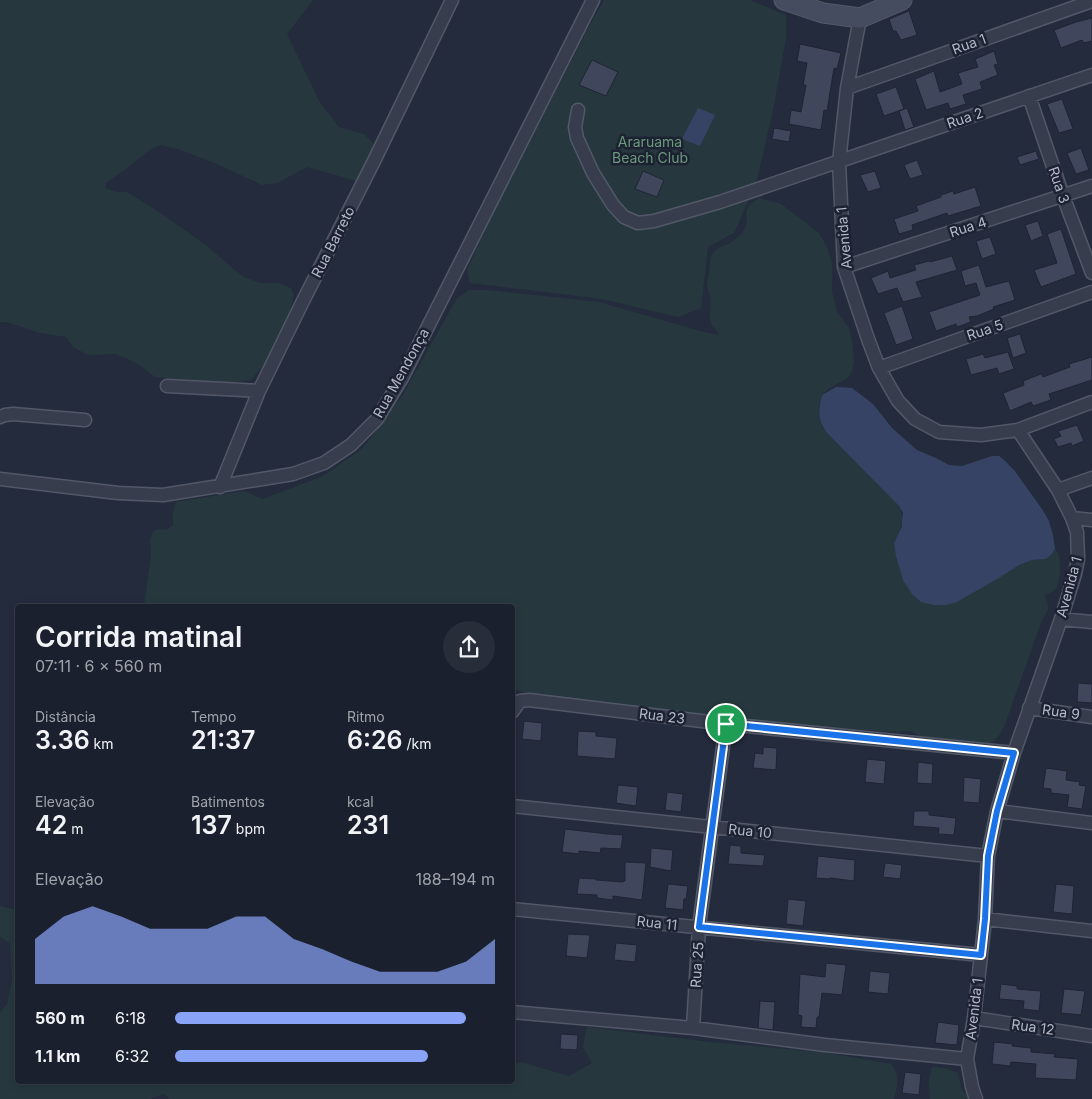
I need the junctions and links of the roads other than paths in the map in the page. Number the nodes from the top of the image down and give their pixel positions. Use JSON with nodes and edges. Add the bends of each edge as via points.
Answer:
{"nodes":[{"id":1,"x":452,"y":0,"type":"edge"},
{"id":2,"x":593,"y":0,"type":"edge"},
{"id":3,"x":784,"y":0,"type":"edge"},
{"id":4,"x":902,"y":0,"type":"edge"},
{"id":5,"x":1092,"y":1,"type":"edge"},
{"id":6,"x":860,"y":18,"type":"junction"},
{"id":7,"x":1092,"y":75,"type":"edge"},
{"id":8,"x":847,"y":88,"type":"junction"},
{"id":9,"x":1029,"y":96,"type":"junction"},
{"id":10,"x":578,"y":110,"type":"dead end"},
{"id":11,"x":839,"y":162,"type":"junction"},
{"id":12,"x":1092,"y":186,"type":"edge"},
{"id":13,"x":1063,"y":196,"type":"junction"},
{"id":14,"x":844,"y":267,"type":"junction"},
{"id":15,"x":1092,"y":273,"type":"edge"},
{"id":16,"x":1092,"y":292,"type":"edge"},
{"id":17,"x":879,"y":368,"type":"junction"},
{"id":18,"x":167,"y":386,"type":"dead end"},
{"id":19,"x":259,"y":391,"type":"junction"},
{"id":20,"x":1092,"y":402,"type":"edge"},
{"id":21,"x":0,"y":417,"type":"edge"},
{"id":22,"x":85,"y":420,"type":"dead end"},
{"id":23,"x":1018,"y":430,"type":"junction"},
{"id":24,"x":0,"y":478,"type":"edge"},
{"id":25,"x":1092,"y":478,"type":"edge"},
{"id":26,"x":220,"y":487,"type":"junction"},
{"id":27,"x":1058,"y":490,"type":"junction"},
{"id":28,"x":1072,"y":518,"type":"junction"},
{"id":29,"x":1092,"y":520,"type":"edge"},
{"id":30,"x":1061,"y":619,"type":"junction"},
{"id":31,"x":1092,"y":622,"type":"edge"},
{"id":32,"x":516,"y":706,"type":"edge"},
{"id":33,"x":1030,"y":708,"type":"junction"},
{"id":34,"x":1092,"y":717,"type":"edge"},
{"id":35,"x":726,"y":724,"type":"junction"},
{"id":36,"x":1014,"y":753,"type":"junction"},
{"id":37,"x":515,"y":806,"type":"edge"},
{"id":38,"x":997,"y":811,"type":"junction"},
{"id":39,"x":1092,"y":824,"type":"edge"},
{"id":40,"x":712,"y":828,"type":"junction"},
{"id":41,"x":988,"y":856,"type":"junction"},
{"id":42,"x":515,"y":909,"type":"edge"},
{"id":43,"x":985,"y":919,"type":"junction"},
{"id":44,"x":699,"y":927,"type":"junction"},
{"id":45,"x":1092,"y":931,"type":"edge"},
{"id":46,"x":981,"y":955,"type":"junction"},
{"id":47,"x":515,"y":1012,"type":"edge"},
{"id":48,"x":974,"y":1018,"type":"junction"},
{"id":49,"x":693,"y":1028,"type":"junction"},
{"id":50,"x":1092,"y":1036,"type":"edge"},
{"id":51,"x":967,"y":1059,"type":"junction"},
{"id":52,"x":976,"y":1099,"type":"edge"}],
"edges":[{"from":1,"to":19,"type":"street","name":"Rua Barreto"},
{"from":2,"to":26,"type":"street","name":"Rua Mendonça","via":[[402,378],[377,419],[351,445],[324,463],[294,474]]},
{"from":3,"to":6,"type":"street","via":[[823,13]]},
{"from":4,"to":6,"type":"street"},
{"from":5,"to":8,"type":"street","name":"Rua 1"},
{"from":6,"to":8,"type":"street","name":"Avenida 1"},
{"from":7,"to":9,"type":"street","name":"Rua 2"},
{"from":8,"to":11,"type":"street","name":"Avenida 1"},
{"from":9,"to":11,"type":"street","name":"Rua 2"},
{"from":9,"to":13,"type":"street","name":"Rua 3"},
{"from":10,"to":11,"type":"street","via":[[577,138],[593,173],[613,205],[624,217],[638,223],[720,202]]},
{"from":11,"to":14,"type":"street","name":"Avenida 1"},
{"from":12,"to":13,"type":"street","name":"Rua 4"},
{"from":13,"to":14,"type":"street","name":"Rua 4"},
{"from":13,"to":15,"type":"street","name":"Rua 3"},
{"from":14,"to":17,"type":"street","name":"Avenida 1"},
{"from":16,"to":17,"type":"street","name":"Rua 5"},
{"from":17,"to":23,"type":"street","name":"Avenida 1","via":[[898,401],[915,419],[939,432],[981,435]]},
{"from":18,"to":19,"type":"street"},
{"from":19,"to":26,"type":"street","name":"Rua Barreto"},
{"from":20,"to":23,"type":"street"},
{"from":21,"to":22,"type":"street","via":[[13,414]]},
{"from":23,"to":27,"type":"street","name":"Avenida 1"},
{"from":24,"to":26,"type":"street","name":"Rua Mendonça","via":[[118,494],[163,495]]},
{"from":25,"to":27,"type":"street"},
{"from":27,"to":28,"type":"street","name":"Avenida 1"},
{"from":28,"to":29,"type":"street"},
{"from":28,"to":30,"type":"street","name":"Avenida 1","via":[[1078,559]]},
{"from":30,"to":31,"type":"street"},
{"from":30,"to":33,"type":"street","name":"Avenida 1"},
{"from":32,"to":35,"type":"street","name":"Rua 23","via":[[529,700]]},
{"from":33,"to":34,"type":"street","name":"Rua 9"},
{"from":33,"to":36,"type":"street","name":"Avenida 1"},
{"from":35,"to":36,"type":"street","name":"Rua 23"},
{"from":35,"to":40,"type":"street","name":"Rua 25"},
{"from":36,"to":38,"type":"street","name":"Avenida 1"},
{"from":37,"to":40,"type":"street","name":"Rua 10"},
{"from":38,"to":39,"type":"street"},
{"from":38,"to":41,"type":"street","name":"Avenida 1"},
{"from":40,"to":41,"type":"street","name":"Rua 10"},
{"from":40,"to":44,"type":"street","name":"Rua 25"},
{"from":41,"to":43,"type":"street","name":"Avenida 1"},
{"from":42,"to":44,"type":"street","name":"Rua 11"},
{"from":43,"to":45,"type":"street"},
{"from":43,"to":46,"type":"street","name":"Avenida 1"},
{"from":44,"to":46,"type":"street","name":"Rua 11"},
{"from":44,"to":49,"type":"street","name":"Rua 25"},
{"from":46,"to":48,"type":"street","name":"Avenida 1"},
{"from":47,"to":49,"type":"street"},
{"from":48,"to":50,"type":"street","name":"Rua 12"},
{"from":48,"to":51,"type":"street","name":"Avenida 1"},
{"from":49,"to":51,"type":"street"},
{"from":51,"to":52,"type":"street","name":"Avenida 1"}]}
